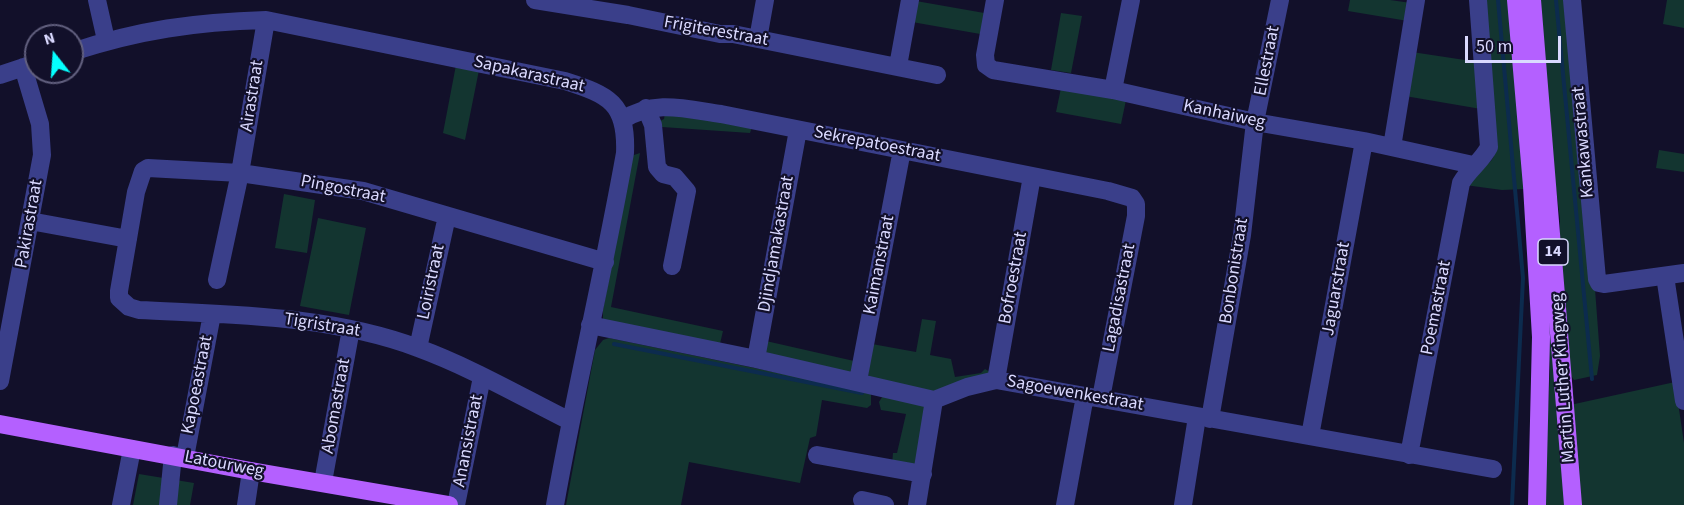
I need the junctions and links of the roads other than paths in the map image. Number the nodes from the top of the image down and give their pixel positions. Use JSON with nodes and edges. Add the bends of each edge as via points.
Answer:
{"nodes":[{"id":1,"x":97,"y":0,"type":"edge"},
{"id":2,"x":535,"y":0,"type":"edge"},
{"id":3,"x":765,"y":0,"type":"edge"},
{"id":4,"x":910,"y":0,"type":"edge"},
{"id":5,"x":995,"y":0,"type":"edge"},
{"id":6,"x":1131,"y":0,"type":"edge"},
{"id":7,"x":1280,"y":0,"type":"edge"},
{"id":8,"x":1416,"y":0,"type":"edge"},
{"id":9,"x":1478,"y":0,"type":"edge"},
{"id":10,"x":1516,"y":0,"type":"edge"},
{"id":11,"x":1532,"y":0,"type":"edge"},
{"id":12,"x":1572,"y":0,"type":"edge"},
{"id":13,"x":629,"y":8,"type":"edge"},
{"id":14,"x":266,"y":20,"type":"junction"},
{"id":15,"x":758,"y":39,"type":"junction"},
{"id":16,"x":106,"y":40,"type":"junction"},
{"id":17,"x":84,"y":47,"type":"edge"},
{"id":18,"x":898,"y":66,"type":"junction"},
{"id":19,"x":24,"y":67,"type":"edge"},
{"id":20,"x":0,"y":75,"type":"edge"},
{"id":21,"x":938,"y":75,"type":"dead end"},
{"id":22,"x":33,"y":84,"type":"edge"},
{"id":23,"x":1113,"y":90,"type":"junction"},
{"id":24,"x":646,"y":108,"type":"junction"},
{"id":25,"x":622,"y":120,"type":"junction"},
{"id":26,"x":1256,"y":122,"type":"junction"},
{"id":27,"x":798,"y":130,"type":"junction"},
{"id":28,"x":1364,"y":141,"type":"junction"},
{"id":29,"x":1392,"y":147,"type":"junction"},
{"id":30,"x":902,"y":150,"type":"junction"},
{"id":31,"x":1473,"y":165,"type":"junction"},
{"id":32,"x":240,"y":173,"type":"junction"},
{"id":33,"x":1032,"y":176,"type":"junction"},
{"id":34,"x":1132,"y":198,"type":"joint"},
{"id":35,"x":447,"y":216,"type":"junction"},
{"id":36,"x":30,"y":221,"type":"junction"},
{"id":37,"x":128,"y":239,"type":"junction"},
{"id":38,"x":605,"y":262,"type":"junction"},
{"id":39,"x":672,"y":266,"type":"dead end"},
{"id":40,"x":1684,"y":273,"type":"edge"},
{"id":41,"x":1665,"y":276,"type":"junction"},
{"id":42,"x":217,"y":280,"type":"dead end"},
{"id":43,"x":8,"y":298,"type":"edge"},
{"id":44,"x":212,"y":314,"type":"junction"},
{"id":45,"x":590,"y":325,"type":"junction"},
{"id":46,"x":351,"y":329,"type":"junction"},
{"id":47,"x":418,"y":348,"type":"junction"},
{"id":48,"x":756,"y":359,"type":"junction"},
{"id":49,"x":482,"y":377,"type":"junction"},
{"id":50,"x":996,"y":380,"type":"junction"},
{"id":51,"x":0,"y":381,"type":"edge"},
{"id":52,"x":858,"y":381,"type":"junction"},
{"id":53,"x":1093,"y":397,"type":"junction"},
{"id":54,"x":934,"y":400,"type":"junction"},
{"id":55,"x":1684,"y":401,"type":"edge"},
{"id":56,"x":1204,"y":418,"type":"junction"},
{"id":57,"x":570,"y":421,"type":"junction"},
{"id":58,"x":0,"y":424,"type":"edge"},
{"id":59,"x":1310,"y":436,"type":"junction"},
{"id":60,"x":132,"y":449,"type":"junction"},
{"id":61,"x":817,"y":455,"type":"dead end"},
{"id":62,"x":1409,"y":455,"type":"junction"},
{"id":63,"x":179,"y":456,"type":"junction"},
{"id":64,"x":1493,"y":469,"type":"dead end"},
{"id":65,"x":251,"y":471,"type":"junction"},
{"id":66,"x":923,"y":474,"type":"junction"},
{"id":67,"x":323,"y":482,"type":"junction"},
{"id":68,"x":862,"y":500,"type":"dead end"},
{"id":69,"x":407,"y":502,"type":"edge"},
{"id":70,"x":121,"y":505,"type":"edge"},
{"id":71,"x":168,"y":505,"type":"edge"},
{"id":72,"x":246,"y":505,"type":"edge"},
{"id":73,"x":449,"y":505,"type":"edge"},
{"id":74,"x":456,"y":505,"type":"edge"},
{"id":75,"x":555,"y":505,"type":"edge"},
{"id":76,"x":885,"y":505,"type":"edge"},
{"id":77,"x":917,"y":505,"type":"edge"},
{"id":78,"x":1065,"y":505,"type":"edge"},
{"id":79,"x":1182,"y":505,"type":"edge"},
{"id":80,"x":1537,"y":505,"type":"edge"},
{"id":81,"x":1573,"y":505,"type":"edge"}],
"edges":[{"from":1,"to":16,"type":"street"},
{"from":2,"to":13,"type":"street","name":"Frigiterestraat"},
{"from":3,"to":15,"type":"street"},
{"from":4,"to":18,"type":"street"},
{"from":5,"to":23,"type":"street","name":"Kanhaiweg","via":[[985,55],[986,64],[993,70]]},
{"from":6,"to":23,"type":"street"},
{"from":7,"to":26,"type":"street","name":"Ellestraat"},
{"from":8,"to":29,"type":"street"},
{"from":9,"to":31,"type":"street","name":"Poemastraat","via":[[1489,147]]},
{"from":10,"to":80,"type":"main road","name":"Martin Luther Kingweg","number":"14","via":[[1541,336]]},
{"from":11,"to":81,"type":"main road","name":"Martin Luther Kingweg","number":"14"},
{"from":12,"to":41,"type":"street","name":"Kankawastraat","via":[[1596,275],[1599,283]]},
{"from":13,"to":15,"type":"street","name":"Frigiterestraat","via":[[720,34]]},
{"from":14,"to":16,"type":"street","name":"Sapakarastraat","via":[[169,26]]},
{"from":14,"to":25,"type":"street","name":"Sapakarastraat","via":[[566,81],[596,90],[612,102]]},
{"from":14,"to":32,"type":"street","name":"Airastraat"},
{"from":15,"to":18,"type":"street","name":"Frigiterestraat"},
{"from":16,"to":17,"type":"street","name":"Sapakarastraat"},
{"from":18,"to":21,"type":"street","name":"Frigiterestraat"},
{"from":19,"to":20,"type":"street"},
{"from":22,"to":36,"type":"street","name":"Pakirastraat","via":[[42,154]]},
{"from":23,"to":26,"type":"street","name":"Kanhaiweg"},
{"from":24,"to":25,"type":"street","name":"Sekrepatoestraat"},
{"from":24,"to":27,"type":"street","name":"Sekrepatoestraat","via":[[670,107]]},
{"from":24,"to":39,"type":"street","via":[[653,125],[657,167],[663,174],[675,177],[687,191]]},
{"from":25,"to":38,"type":"street","via":[[625,153]]},
{"from":26,"to":28,"type":"street","name":"Kanhaiweg"},
{"from":26,"to":56,"type":"street","name":"Bonbonistraat","via":[[1242,235]]},
{"from":27,"to":30,"type":"street","name":"Sekrepatoestraat"},
{"from":27,"to":48,"type":"street","name":"Djindjamakastraat"},
{"from":28,"to":29,"type":"street","name":"Kanhaiweg"},
{"from":28,"to":59,"type":"street","name":"Jaguarstraat"},
{"from":29,"to":31,"type":"street","name":"Kanhaiweg"},
{"from":30,"to":33,"type":"street","name":"Sekrepatoestraat"},
{"from":30,"to":52,"type":"street","name":"Kaimanstraat"},
{"from":31,"to":62,"type":"street","name":"Poemastraat","via":[[1461,183]]},
{"from":32,"to":35,"type":"street","name":"Pingostraat","via":[[363,191]]},
{"from":32,"to":37,"type":"street","name":"Pingostraat","via":[[156,168],[143,171]]},
{"from":32,"to":42,"type":"street","name":"Airastraat"},
{"from":33,"to":34,"type":"street","name":"Sekrepatoestraat"},
{"from":33,"to":50,"type":"street","name":"Bofroestraat"},
{"from":34,"to":53,"type":"street","name":"Lagadisastraat","via":[[1136,216]]},
{"from":35,"to":38,"type":"street","name":"Pingostraat"},
{"from":35,"to":47,"type":"street","name":"Loiristraat"},
{"from":36,"to":37,"type":"street"},
{"from":36,"to":43,"type":"street","name":"Pakirastraat"},
{"from":37,"to":44,"type":"street","name":"Tigristraat","via":[[119,291],[123,302],[139,310]]},
{"from":38,"to":45,"type":"street"},
{"from":40,"to":41,"type":"street"},
{"from":41,"to":55,"type":"street"},
{"from":43,"to":51,"type":"street","name":"Pakirastraat"},
{"from":44,"to":46,"type":"street","name":"Tigristraat"},
{"from":44,"to":63,"type":"street","name":"Kapoeastraat"},
{"from":45,"to":48,"type":"street"},
{"from":45,"to":57,"type":"street"},
{"from":46,"to":47,"type":"street","name":"Tigristraat"},
{"from":46,"to":67,"type":"street","name":"Abomastraat"},
{"from":47,"to":49,"type":"street","name":"Tigristraat"},
{"from":48,"to":52,"type":"street"},
{"from":49,"to":57,"type":"street","name":"Tigristraat"},
{"from":49,"to":74,"type":"street","name":"Anansistraat"},
{"from":50,"to":53,"type":"street","name":"Sagoewenkestraat"},
{"from":50,"to":54,"type":"street","name":"Sagoewenkestraat"},
{"from":52,"to":54,"type":"street"},
{"from":53,"to":56,"type":"street","name":"Sagoewenkestraat"},
{"from":53,"to":78,"type":"street","name":"Lagadisastraat"},
{"from":54,"to":66,"type":"street"},
{"from":56,"to":59,"type":"street","name":"Sagoewenkestraat"},
{"from":56,"to":79,"type":"street","name":"Bonbonistraat"},
{"from":57,"to":75,"type":"street"},
{"from":58,"to":60,"type":"main road","name":"Latourweg"},
{"from":59,"to":62,"type":"street","name":"Sagoewenkestraat"},
{"from":60,"to":63,"type":"main road","name":"Latourweg"},
{"from":60,"to":70,"type":"street"},
{"from":61,"to":66,"type":"street"},
{"from":62,"to":64,"type":"street","name":"Sagoewenkestraat"},
{"from":63,"to":65,"type":"main road","name":"Latourweg"},
{"from":63,"to":71,"type":"street","name":"Kapoeastraat"},
{"from":65,"to":67,"type":"main road","name":"Latourweg"},
{"from":65,"to":72,"type":"street"},
{"from":66,"to":77,"type":"street"},
{"from":67,"to":69,"type":"main road","name":"Latourweg"},
{"from":68,"to":76,"type":"street"},
{"from":69,"to":73,"type":"main road","name":"Latourweg"}]}
